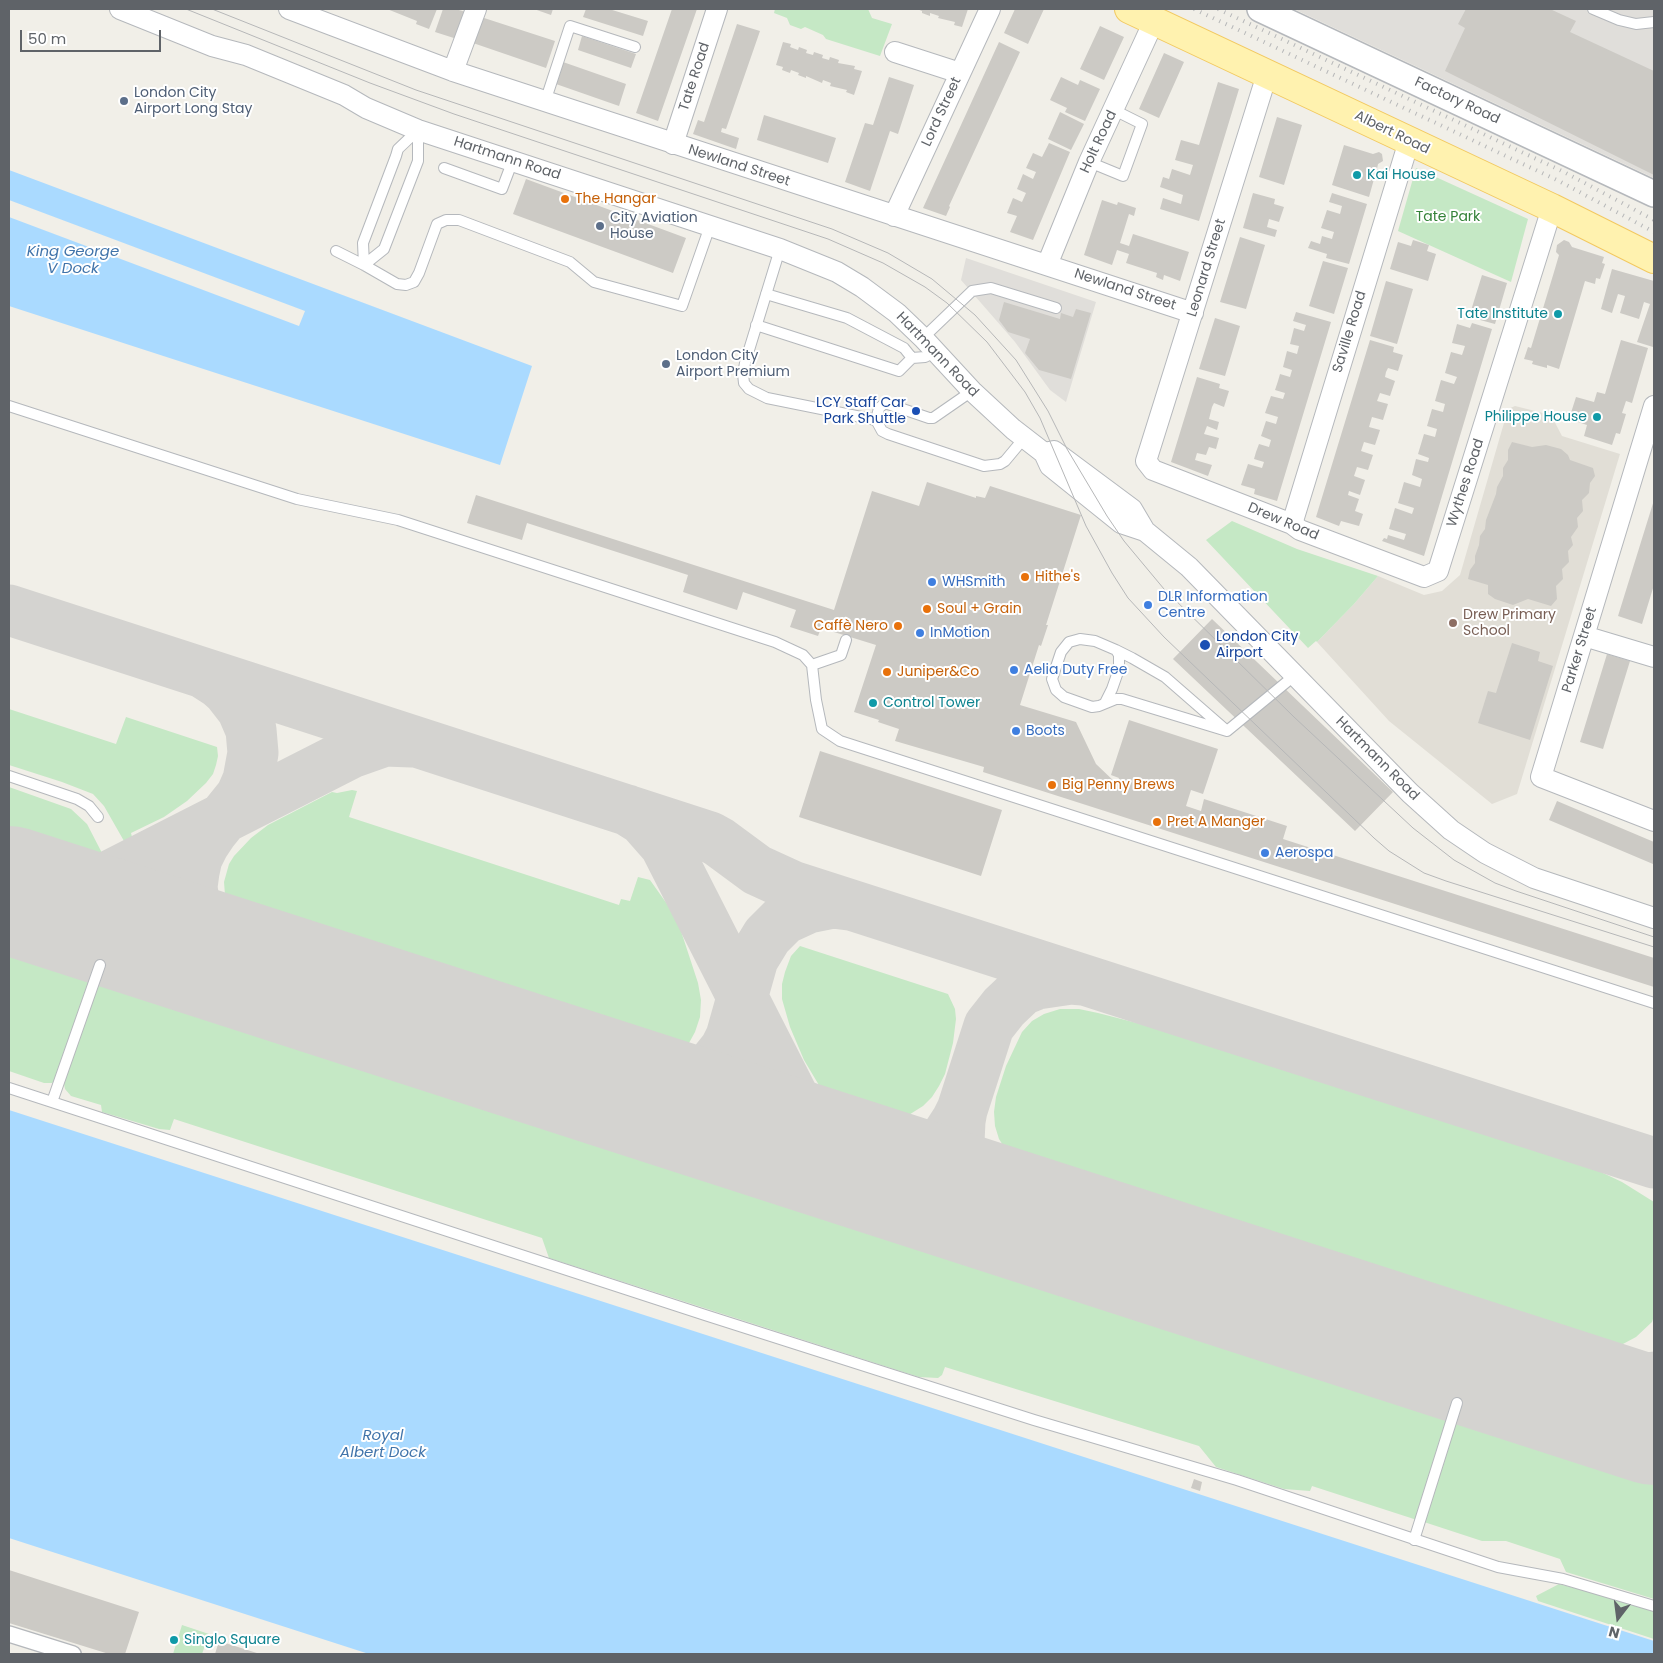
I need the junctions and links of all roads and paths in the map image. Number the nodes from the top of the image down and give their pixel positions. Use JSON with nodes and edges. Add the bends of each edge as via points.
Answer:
{"nodes":[{"id":1,"x":120,"y":9,"type":"edge"},
{"id":2,"x":476,"y":9,"type":"edge"},
{"id":3,"x":717,"y":9,"type":"edge"},
{"id":4,"x":990,"y":9,"type":"edge"},
{"id":5,"x":1129,"y":9,"type":"edge"},
{"id":6,"x":1260,"y":9,"type":"edge"},
{"id":7,"x":1593,"y":9,"type":"edge"},
{"id":8,"x":297,"y":10,"type":"edge"},
{"id":9,"x":1154,"y":20,"type":"junction"},
{"id":10,"x":1654,"y":22,"type":"edge"},
{"id":11,"x":636,"y":47,"type":"dead end"},
{"id":12,"x":895,"y":52,"type":"dead end"},
{"id":13,"x":453,"y":71,"type":"junction"},
{"id":14,"x":960,"y":73,"type":"junction"},
{"id":15,"x":1268,"y":74,"type":"junction"},
{"id":16,"x":545,"y":102,"type":"junction"},
{"id":17,"x":1114,"y":110,"type":"junction"},
{"id":18,"x":418,"y":130,"type":"junction"},
{"id":19,"x":1409,"y":142,"type":"junction"},
{"id":20,"x":673,"y":144,"type":"junction"},
{"id":21,"x":513,"y":160,"type":"junction"},
{"id":22,"x":1089,"y":162,"type":"junction"},
{"id":23,"x":444,"y":168,"type":"dead end"},
{"id":24,"x":1654,"y":194,"type":"edge"},
{"id":25,"x":1552,"y":208,"type":"junction"},
{"id":26,"x":894,"y":216,"type":"junction"},
{"id":27,"x":710,"y":226,"type":"junction"},
{"id":28,"x":780,"y":249,"type":"junction"},
{"id":29,"x":336,"y":251,"type":"dead end"},
{"id":30,"x":1654,"y":259,"type":"edge"},
{"id":31,"x":364,"y":265,"type":"junction"},
{"id":32,"x":1047,"y":265,"type":"junction"},
{"id":33,"x":766,"y":294,"type":"junction"},
{"id":34,"x":1056,"y":308,"type":"dead end"},
{"id":35,"x":1194,"y":313,"type":"junction"},
{"id":36,"x":756,"y":325,"type":"junction"},
{"id":37,"x":929,"y":345,"type":"junction"},
{"id":38,"x":912,"y":358,"type":"junction"},
{"id":39,"x":972,"y":391,"type":"junction"},
{"id":40,"x":9,"y":406,"type":"edge"},
{"id":41,"x":1654,"y":406,"type":"edge"},
{"id":42,"x":876,"y":420,"type":"junction"},
{"id":43,"x":1025,"y":437,"type":"junction"},
{"id":44,"x":1146,"y":461,"type":"joint"},
{"id":45,"x":1292,"y":524,"type":"junction"},
{"id":46,"x":1424,"y":577,"type":"joint"},
{"id":47,"x":1584,"y":636,"type":"junction"},
{"id":48,"x":846,"y":640,"type":"dead end"},
{"id":49,"x":1116,"y":650,"type":"junction"},
{"id":50,"x":1654,"y":657,"type":"edge"},
{"id":51,"x":812,"y":665,"type":"junction"},
{"id":52,"x":1294,"y":676,"type":"junction"},
{"id":53,"x":1105,"y":704,"type":"junction"},
{"id":54,"x":1227,"y":731,"type":"junction"},
{"id":55,"x":9,"y":776,"type":"edge"},
{"id":56,"x":98,"y":817,"type":"dead end"},
{"id":57,"x":1654,"y":821,"type":"edge"},
{"id":58,"x":1654,"y":918,"type":"edge"},
{"id":59,"x":100,"y":965,"type":"dead end"},
{"id":60,"x":1654,"y":1003,"type":"edge"},
{"id":61,"x":9,"y":1088,"type":"edge"},
{"id":62,"x":52,"y":1102,"type":"junction"},
{"id":63,"x":1457,"y":1403,"type":"dead end"},
{"id":64,"x":1414,"y":1540,"type":"junction"},
{"id":65,"x":1654,"y":1606,"type":"edge"},
{"id":66,"x":9,"y":1634,"type":"edge"},
{"id":67,"x":56,"y":1652,"type":"edge"},
{"id":68,"x":72,"y":1654,"type":"edge"}],
"edges":[{"from":1,"to":18,"type":"street","name":"Hartmann Road","via":[[212,46],[264,62]]},
{"from":2,"to":13,"type":"street"},
{"from":3,"to":20,"type":"street","name":"Tate Road"},
{"from":4,"to":14,"type":"street","name":"Lord Street"},
{"from":5,"to":9,"type":"main road","name":"Albert Road"},
{"from":6,"to":24,"type":"street","name":"Factory Road"},
{"from":7,"to":10,"type":"lane","via":[[1636,24]]},
{"from":8,"to":13,"type":"street","name":"Newland Street"},
{"from":9,"to":15,"type":"main road","name":"Albert Road"},
{"from":9,"to":17,"type":"street","name":"Holt Road"},
{"from":11,"to":16,"type":"lane","via":[[570,26]]},
{"from":12,"to":14,"type":"street"},
{"from":13,"to":16,"type":"street","name":"Newland Street"},
{"from":14,"to":26,"type":"street","name":"Lord Street"},
{"from":15,"to":19,"type":"main road","name":"Albert Road"},
{"from":15,"to":35,"type":"street","name":"Leonard Street"},
{"from":16,"to":20,"type":"street","name":"Newland Street"},
{"from":17,"to":22,"type":"street","name":"Holt Road"},
{"from":17,"to":22,"type":"lane","via":[[1142,124],[1123,176]]},
{"from":18,"to":21,"type":"street","name":"Hartmann Road"},
{"from":18,"to":31,"type":"lane","via":[[398,150],[363,243]]},
{"from":18,"to":31,"type":"lane","via":[[418,161],[384,249]]},
{"from":19,"to":25,"type":"main road","name":"Albert Road"},
{"from":19,"to":45,"type":"street","name":"Saville Road"},
{"from":20,"to":26,"type":"street","name":"Newland Street"},
{"from":21,"to":23,"type":"lane","via":[[502,189]]},
{"from":21,"to":27,"type":"street","name":"Hartmann Road"},
{"from":22,"to":32,"type":"street","name":"Holt Road"},
{"from":25,"to":30,"type":"main road","name":"Albert Road"},
{"from":25,"to":46,"type":"street","name":"Wythes Road","via":[[1438,571]]},
{"from":26,"to":32,"type":"street","name":"Newland Street"},
{"from":27,"to":28,"type":"street","name":"Hartmann Road"},
{"from":27,"to":31,"type":"lane","via":[[682,306],[594,282],[570,262],[458,220],[437,224],[414,282],[397,284]]},
{"from":28,"to":33,"type":"lane"},
{"from":28,"to":37,"type":"street","name":"Hartmann Road","via":[[837,272],[862,287],[897,313]]},
{"from":29,"to":31,"type":"lane"},
{"from":32,"to":35,"type":"street","name":"Newland Street"},
{"from":33,"to":36,"type":"lane"},
{"from":33,"to":38,"type":"lane","via":[[847,318],[904,348]]},
{"from":34,"to":37,"type":"lane","via":[[991,288],[972,291]]},
{"from":35,"to":44,"type":"street","name":"Leonard Street"},
{"from":36,"to":38,"type":"lane","via":[[899,371]]},
{"from":36,"to":42,"type":"lane","via":[[744,363],[744,383],[750,389],[767,398]]},
{"from":37,"to":38,"type":"lane","via":[[924,357]]},
{"from":37,"to":39,"type":"street","name":"Hartmann Road"},
{"from":39,"to":42,"type":"lane","via":[[934,418],[884,402]]},
{"from":39,"to":43,"type":"street","name":"Hartmann Road"},
{"from":40,"to":51,"type":"lane","via":[[297,499],[430,530],[775,642],[803,655]]},
{"from":41,"to":47,"type":"street","name":"Parker Street"},
{"from":42,"to":43,"type":"lane","via":[[888,434],[984,466],[1000,464]]},
{"from":43,"to":52,"type":"street","name":"Hartmann Road","via":[[1044,453],[1050,466],[1121,523],[1145,531],[1194,572]]},
{"from":44,"to":45,"type":"street","name":"Drew Road","via":[[1153,470]]},
{"from":45,"to":46,"type":"street","name":"Drew Road","via":[[1300,530]]},
{"from":47,"to":50,"type":"street"},
{"from":47,"to":57,"type":"street","name":"Parker Street","via":[[1541,777]]},
{"from":48,"to":51,"type":"lane","via":[[841,655]]},
{"from":49,"to":53,"type":"lane","via":[[1119,669]]},
{"from":49,"to":53,"type":"lane","via":[[1088,639],[1069,642],[1061,652],[1052,679],[1056,690],[1064,697],[1092,707]]},
{"from":49,"to":54,"type":"lane","via":[[1170,681]]},
{"from":51,"to":60,"type":"lane","via":[[822,729],[840,741]]},
{"from":52,"to":54,"type":"lane"},
{"from":52,"to":58,"type":"street","name":"Hartmann Road","via":[[1425,808],[1466,841],[1534,878]]},
{"from":53,"to":54,"type":"lane","via":[[1116,699],[1128,700]]},
{"from":55,"to":56,"type":"lane","via":[[77,799]]},
{"from":59,"to":62,"type":"lane"},
{"from":61,"to":62,"type":"lane"},
{"from":62,"to":64,"type":"lane","via":[[1034,1420],[1237,1480]]},
{"from":63,"to":64,"type":"lane"},
{"from":64,"to":65,"type":"lane","via":[[1498,1567],[1563,1579]]},
{"from":66,"to":67,"type":"street"},
{"from":67,"to":68,"type":"street"}]}
